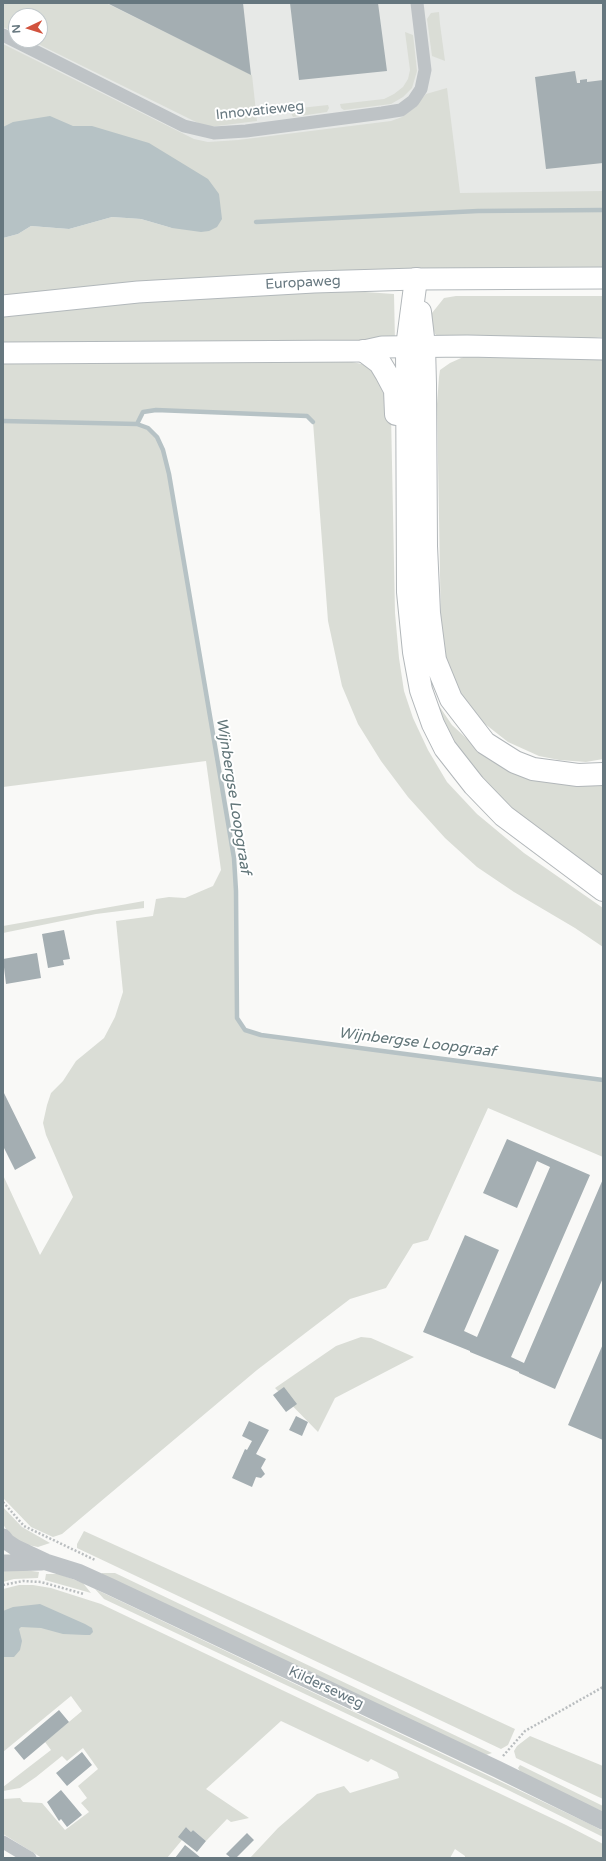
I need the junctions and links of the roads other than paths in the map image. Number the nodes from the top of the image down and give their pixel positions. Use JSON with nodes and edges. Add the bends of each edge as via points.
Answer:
{"nodes":[{"id":1,"x":416,"y":3,"type":"edge"},
{"id":2,"x":3,"y":35,"type":"edge"},
{"id":3,"x":603,"y":278,"type":"edge"},
{"id":4,"x":416,"y":279,"type":"junction"},
{"id":5,"x":3,"y":306,"type":"edge"},
{"id":6,"x":416,"y":347,"type":"junction"},
{"id":7,"x":603,"y":349,"type":"edge"},
{"id":8,"x":364,"y":351,"type":"junction"},
{"id":9,"x":3,"y":353,"type":"edge"},
{"id":10,"x":408,"y":468,"type":"junction"},
{"id":11,"x":603,"y":774,"type":"edge"},
{"id":12,"x":603,"y":890,"type":"edge"},
{"id":13,"x":3,"y":1537,"type":"edge"},
{"id":14,"x":46,"y":1562,"type":"junction"},
{"id":15,"x":3,"y":1563,"type":"edge"},
{"id":16,"x":603,"y":1821,"type":"edge"},
{"id":17,"x":3,"y":1842,"type":"edge"},
{"id":18,"x":30,"y":1858,"type":"edge"}],
"edges":[{"from":1,"to":2,"type":"street","name":"Innovatieweg","via":[[425,70],[421,89],[412,102],[401,110],[214,133],[184,126]]},
{"from":3,"to":4,"type":"main road","name":"Europaweg"},
{"from":4,"to":5,"type":"main road","name":"Europaweg","via":[[146,292]]},
{"from":4,"to":6,"type":"highway"},
{"from":6,"to":7,"type":"main road"},
{"from":6,"to":8,"type":"main road","via":[[382,347]]},
{"from":6,"to":10,"type":"highway"},
{"from":6,"to":11,"type":"highway","via":[[429,613],[435,660],[451,699],[485,743],[515,762],[533,769],[578,775]]},
{"from":8,"to":9,"type":"main road"},
{"from":8,"to":10,"type":"highway","via":[[380,364],[395,390],[398,438]]},
{"from":10,"to":12,"type":"highway","via":[[409,600],[414,652],[421,690],[433,724],[445,748],[474,785],[504,816]]},
{"from":13,"to":14,"type":"street","name":"Kilderseweg","via":[[16,1548]]},
{"from":14,"to":15,"type":"street","name":"Kilderseweg"},
{"from":14,"to":16,"type":"street","name":"Kilderseweg","via":[[78,1572],[109,1586]]},
{"from":17,"to":18,"type":"street"}]}
